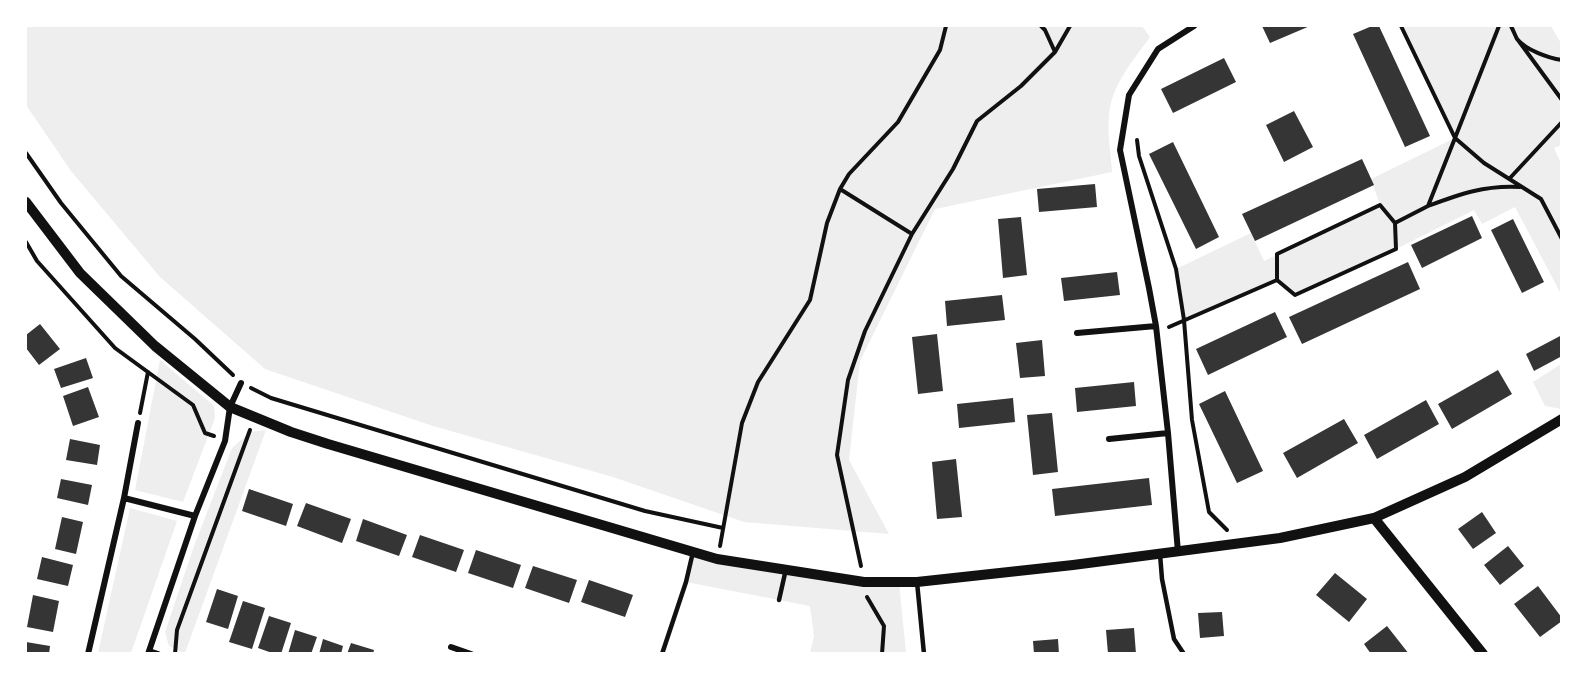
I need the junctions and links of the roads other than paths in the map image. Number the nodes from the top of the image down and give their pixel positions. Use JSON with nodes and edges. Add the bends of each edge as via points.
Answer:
{"nodes":[{"id":1,"x":1194,"y":26,"type":"edge"},
{"id":2,"x":26,"y":202,"type":"edge"},
{"id":3,"x":1156,"y":329,"type":"junction"},
{"id":4,"x":1077,"y":333,"type":"dead end"},
{"id":5,"x":241,"y":383,"type":"road end"},
{"id":6,"x":230,"y":407,"type":"junction"},
{"id":7,"x":1562,"y":419,"type":"edge"},
{"id":8,"x":138,"y":423,"type":"road end"},
{"id":9,"x":1168,"y":433,"type":"junction"},
{"id":10,"x":1108,"y":439,"type":"dead end"},
{"id":11,"x":124,"y":498,"type":"junction"},
{"id":12,"x":195,"y":516,"type":"junction"},
{"id":13,"x":1374,"y":518,"type":"junction"},
{"id":14,"x":693,"y":552,"type":"junction"},
{"id":15,"x":1178,"y":552,"type":"junction"},
{"id":16,"x":1160,"y":554,"type":"junction"},
{"id":17,"x":786,"y":569,"type":"junction"},
{"id":18,"x":917,"y":582,"type":"junction"},
{"id":19,"x":778,"y":600,"type":"dead end"},
{"id":20,"x":451,"y":647,"type":"dead end"},
{"id":21,"x":148,"y":652,"type":"edge"},
{"id":22,"x":88,"y":654,"type":"edge"},
{"id":23,"x":158,"y":654,"type":"edge"},
{"id":24,"x":471,"y":654,"type":"edge"},
{"id":25,"x":662,"y":654,"type":"edge"},
{"id":26,"x":924,"y":654,"type":"edge"},
{"id":27,"x":1184,"y":654,"type":"edge"},
{"id":28,"x":1483,"y":654,"type":"edge"}],
"edges":[{"from":1,"to":3,"type":"street","via":[[1158,50],[1129,95],[1120,150]]},
{"from":2,"to":6,"type":"street","via":[[80,273],[155,346]]},
{"from":3,"to":4,"type":"street"},
{"from":3,"to":9,"type":"street"},
{"from":5,"to":6,"type":"street"},
{"from":6,"to":12,"type":"street","via":[[225,441]]},
{"from":6,"to":14,"type":"street","via":[[328,444]]},
{"from":7,"to":13,"type":"street","via":[[1465,477]]},
{"from":8,"to":11,"type":"street"},
{"from":9,"to":10,"type":"street"},
{"from":9,"to":15,"type":"street"},
{"from":11,"to":12,"type":"street"},
{"from":11,"to":22,"type":"street"},
{"from":12,"to":21,"type":"street"},
{"from":13,"to":15,"type":"street","via":[[1280,538]]},
{"from":13,"to":28,"type":"street"},
{"from":14,"to":17,"type":"street"},
{"from":14,"to":25,"type":"lane"},
{"from":15,"to":16,"type":"street"},
{"from":16,"to":18,"type":"street"},
{"from":16,"to":27,"type":"lane","via":[[1174,639]]},
{"from":17,"to":18,"type":"street","via":[[864,582]]},
{"from":17,"to":19,"type":"lane"},
{"from":18,"to":26,"type":"lane"},
{"from":20,"to":24,"type":"street"},
{"from":21,"to":23,"type":"street"}]}
